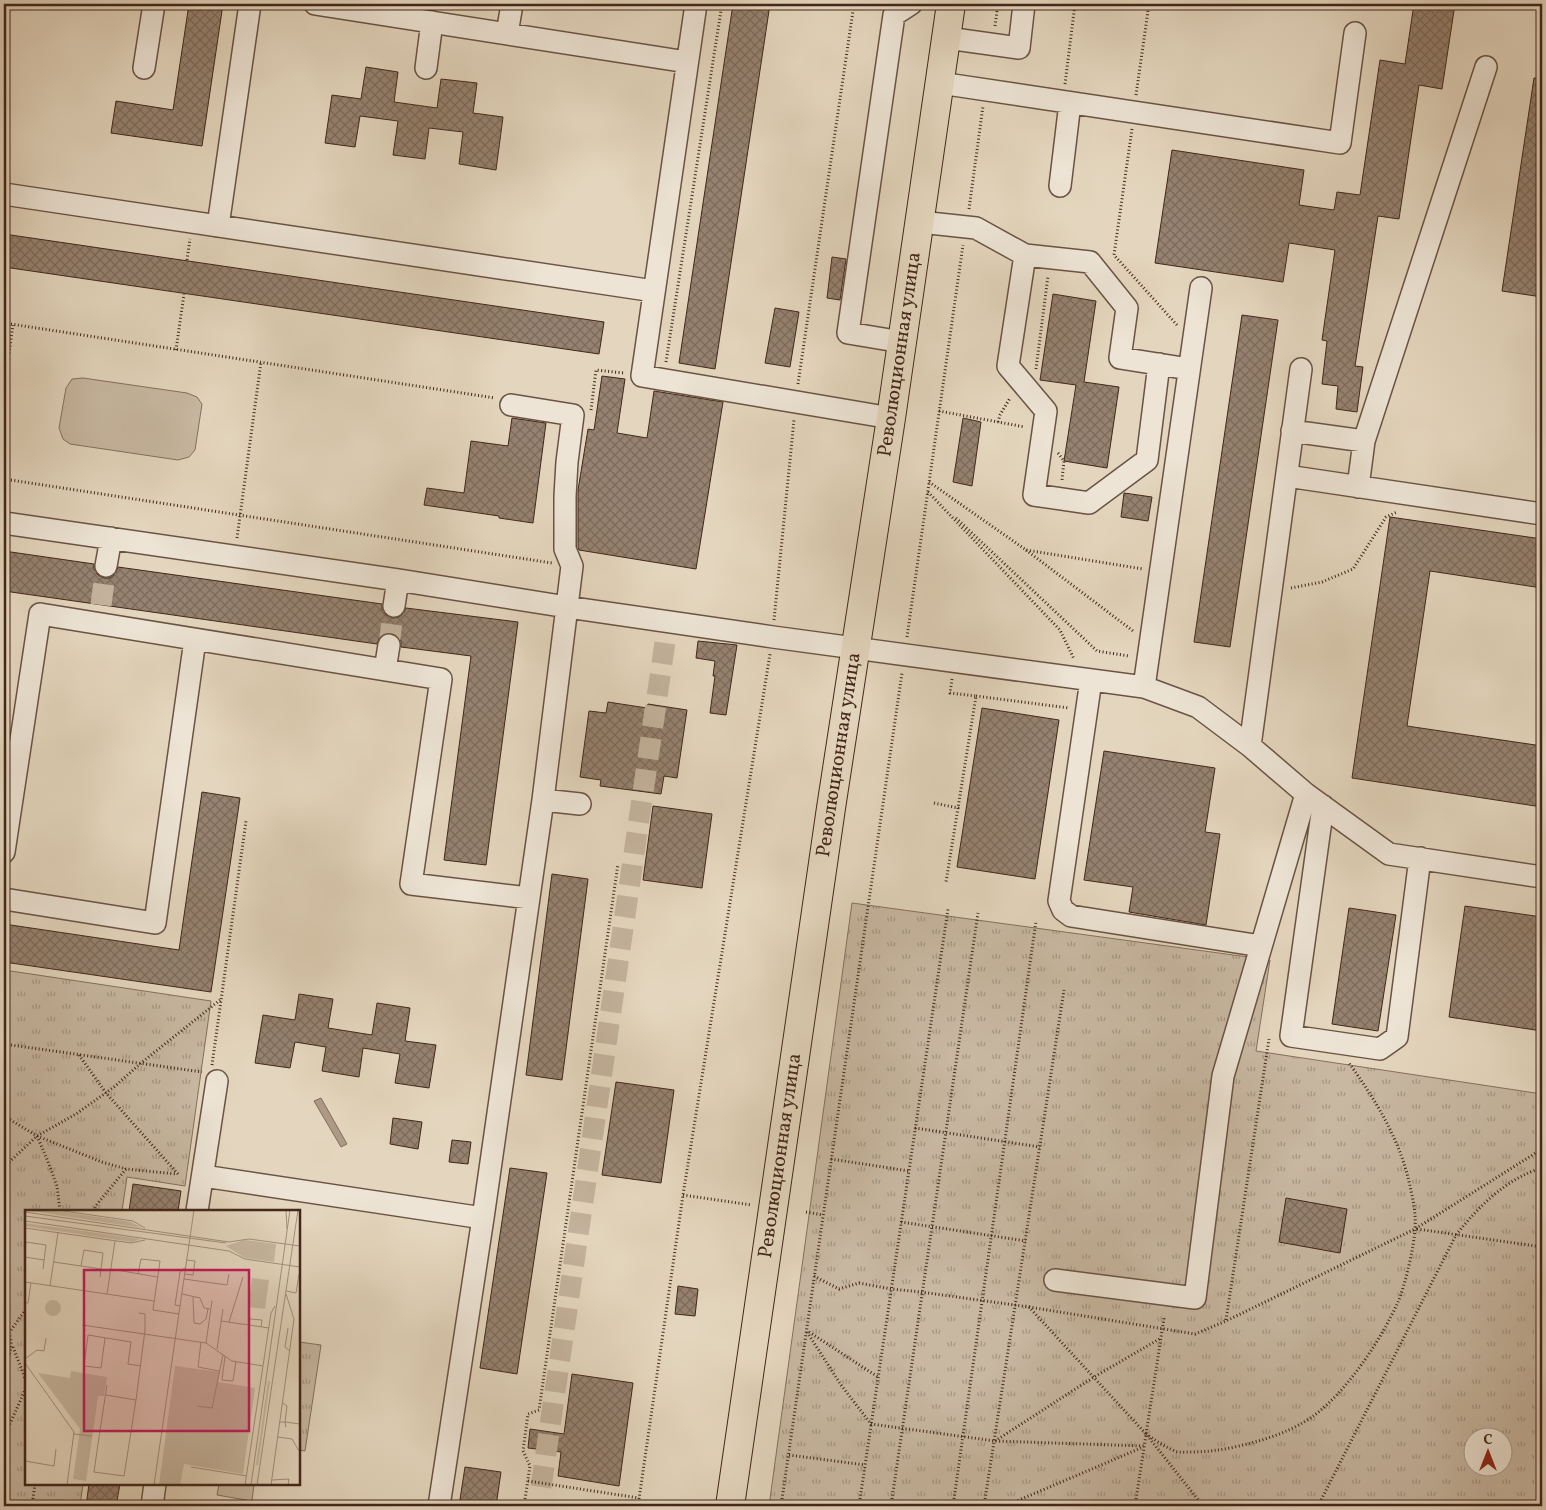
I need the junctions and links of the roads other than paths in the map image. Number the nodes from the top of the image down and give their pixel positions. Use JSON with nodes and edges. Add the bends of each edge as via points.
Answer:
{"nodes":[{"id":1,"x":154,"y":4,"type":"edge"},
{"id":2,"x":250,"y":4,"type":"edge"},
{"id":3,"x":315,"y":4,"type":"edge"},
{"id":4,"x":512,"y":4,"type":"edge"},
{"id":5,"x":696,"y":4,"type":"edge"},
{"id":6,"x":911,"y":4,"type":"edge"},
{"id":7,"x":952,"y":4,"type":"edge"},
{"id":8,"x":1024,"y":4,"type":"edge"},
{"id":9,"x":432,"y":22,"type":"junction"},
{"id":10,"x":507,"y":34,"type":"junction"},
{"id":11,"x":1355,"y":34,"type":"dead end"},
{"id":12,"x":947,"y":38,"type":"junction"},
{"id":13,"x":687,"y":62,"type":"junction"},
{"id":14,"x":1486,"y":67,"type":"dead end"},
{"id":15,"x":144,"y":68,"type":"dead end"},
{"id":16,"x":426,"y":68,"type":"dead end"},
{"id":17,"x":940,"y":83,"type":"junction"},
{"id":18,"x":1066,"y":102,"type":"junction"},
{"id":19,"x":1060,"y":186,"type":"dead end"},
{"id":20,"x":4,"y":194,"type":"edge"},
{"id":21,"x":920,"y":222,"type":"junction"},
{"id":22,"x":218,"y":226,"type":"junction"},
{"id":23,"x":1025,"y":254,"type":"junction"},
{"id":24,"x":1201,"y":288,"type":"dead end"},
{"id":25,"x":654,"y":291,"type":"junction"},
{"id":26,"x":902,"y":342,"type":"junction"},
{"id":27,"x":1159,"y":364,"type":"junction"},
{"id":28,"x":1190,"y":369,"type":"junction"},
{"id":29,"x":1300,"y":369,"type":"dead end"},
{"id":30,"x":504,"y":401,"type":"road end"},
{"id":31,"x":891,"y":418,"type":"junction"},
{"id":32,"x":1292,"y":431,"type":"junction"},
{"id":33,"x":1364,"y":441,"type":"junction"},
{"id":34,"x":1287,"y":476,"type":"junction"},
{"id":35,"x":1358,"y":487,"type":"junction"},
{"id":36,"x":1542,"y":514,"type":"edge"},
{"id":37,"x":4,"y":523,"type":"edge"},
{"id":38,"x":111,"y":538,"type":"junction"},
{"id":39,"x":106,"y":566,"type":"tunnel mouth"},
{"id":40,"x":398,"y":580,"type":"junction"},
{"id":41,"x":394,"y":606,"type":"tunnel mouth"},
{"id":42,"x":567,"y":607,"type":"junction"},
{"id":43,"x":195,"y":640,"type":"junction"},
{"id":44,"x":389,"y":645,"type":"tunnel mouth"},
{"id":45,"x":856,"y":648,"type":"junction"},
{"id":46,"x":385,"y":670,"type":"junction"},
{"id":47,"x":1088,"y":680,"type":"junction"},
{"id":48,"x":1144,"y":688,"type":"junction"},
{"id":49,"x":1250,"y":746,"type":"junction"},
{"id":50,"x":1306,"y":794,"type":"junction"},
{"id":51,"x":543,"y":800,"type":"junction"},
{"id":52,"x":580,"y":804,"type":"dead end"},
{"id":53,"x":1324,"y":806,"type":"junction"},
{"id":54,"x":4,"y":852,"type":"edge"},
{"id":55,"x":1420,"y":858,"type":"junction"},
{"id":56,"x":1542,"y":877,"type":"edge"},
{"id":57,"x":529,"y":898,"type":"junction"},
{"id":58,"x":4,"y":899,"type":"edge"},
{"id":59,"x":1261,"y":946,"type":"junction"},
{"id":60,"x":217,"y":1080,"type":"dead end"},
{"id":61,"x":203,"y":1176,"type":"junction"},
{"id":62,"x":197,"y":1210,"type":"edge"},
{"id":63,"x":483,"y":1218,"type":"junction"},
{"id":64,"x":1055,"y":1280,"type":"dead end"},
{"id":65,"x":155,"y":1485,"type":"edge"},
{"id":66,"x":152,"y":1506,"type":"edge"},
{"id":67,"x":439,"y":1506,"type":"edge"},
{"id":68,"x":730,"y":1506,"type":"edge"}],
"edges":[{"from":1,"to":15,"type":"street"},
{"from":2,"to":22,"type":"street"},
{"from":3,"to":9,"type":"street"},
{"from":4,"to":10,"type":"street"},
{"from":5,"to":13,"type":"street"},
{"from":6,"to":26,"type":"street","via":[[894,15],[848,333]]},
{"from":7,"to":12,"type":"main road","name":"Революционная улица"},
{"from":8,"to":12,"type":"street","via":[[1019,48]]},
{"from":9,"to":10,"type":"street"},
{"from":9,"to":16,"type":"street"},
{"from":10,"to":13,"type":"street"},
{"from":11,"to":18,"type":"street","via":[[1340,143]]},
{"from":12,"to":17,"type":"main road","name":"Революционная улица"},
{"from":13,"to":25,"type":"street"},
{"from":14,"to":33,"type":"street"},
{"from":17,"to":18,"type":"street"},
{"from":17,"to":21,"type":"main road","name":"Революционная улица"},
{"from":18,"to":19,"type":"street"},
{"from":20,"to":22,"type":"street"},
{"from":21,"to":23,"type":"street","via":[[976,228]]},
{"from":21,"to":26,"type":"main road","name":"Революционная улица"},
{"from":22,"to":25,"type":"street"},
{"from":23,"to":27,"type":"street","via":[[1090,262],[1126,308],[1120,358]]},
{"from":23,"to":27,"type":"street","via":[[1008,366],[1046,411],[1034,495],[1089,504],[1147,460]]},
{"from":24,"to":28,"type":"street"},
{"from":25,"to":31,"type":"street","via":[[642,376]]},
{"from":26,"to":31,"type":"main road","name":"Революционная улица"},
{"from":27,"to":28,"type":"street"},
{"from":28,"to":48,"type":"street"},
{"from":29,"to":32,"type":"street"},
{"from":30,"to":42,"type":"street","via":[[573,415],[565,496],[565,549],[572,566]]},
{"from":31,"to":45,"type":"main road","name":"Революционная улица"},
{"from":32,"to":33,"type":"street"},
{"from":32,"to":34,"type":"street"},
{"from":33,"to":35,"type":"street"},
{"from":34,"to":35,"type":"street"},
{"from":34,"to":49,"type":"street"},
{"from":35,"to":36,"type":"street"},
{"from":37,"to":38,"type":"street"},
{"from":38,"to":39,"type":"street"},
{"from":38,"to":40,"type":"street"},
{"from":40,"to":41,"type":"street"},
{"from":40,"to":42,"type":"street"},
{"from":42,"to":45,"type":"street"},
{"from":42,"to":51,"type":"street"},
{"from":43,"to":46,"type":"street"},
{"from":43,"to":54,"type":"street","via":[[100,614],[40,614]]},
{"from":43,"to":58,"type":"street","via":[[155,923]]},
{"from":44,"to":46,"type":"street"},
{"from":45,"to":47,"type":"street"},
{"from":45,"to":68,"type":"main road","name":"Революционная улица"},
{"from":46,"to":57,"type":"street","via":[[441,679],[411,884]]},
{"from":47,"to":48,"type":"street"},
{"from":47,"to":59,"type":"street","via":[[1059,901],[1063,910],[1072,916]]},
{"from":48,"to":49,"type":"street","via":[[1198,707]]},
{"from":49,"to":50,"type":"street"},
{"from":50,"to":53,"type":"street"},
{"from":50,"to":59,"type":"street"},
{"from":51,"to":52,"type":"street"},
{"from":51,"to":57,"type":"street"},
{"from":53,"to":55,"type":"street","via":[[1389,854]]},
{"from":53,"to":55,"type":"street","via":[[1292,1036],[1380,1049],[1397,1037]]},
{"from":55,"to":56,"type":"street"},
{"from":57,"to":63,"type":"street"},
{"from":59,"to":64,"type":"street","via":[[1223,1076],[1195,1298]]},
{"from":60,"to":61,"type":"street"},
{"from":61,"to":62,"type":"street"},
{"from":61,"to":63,"type":"street"},
{"from":63,"to":67,"type":"street","via":[[465,1390]]},
{"from":65,"to":66,"type":"street"}]}
